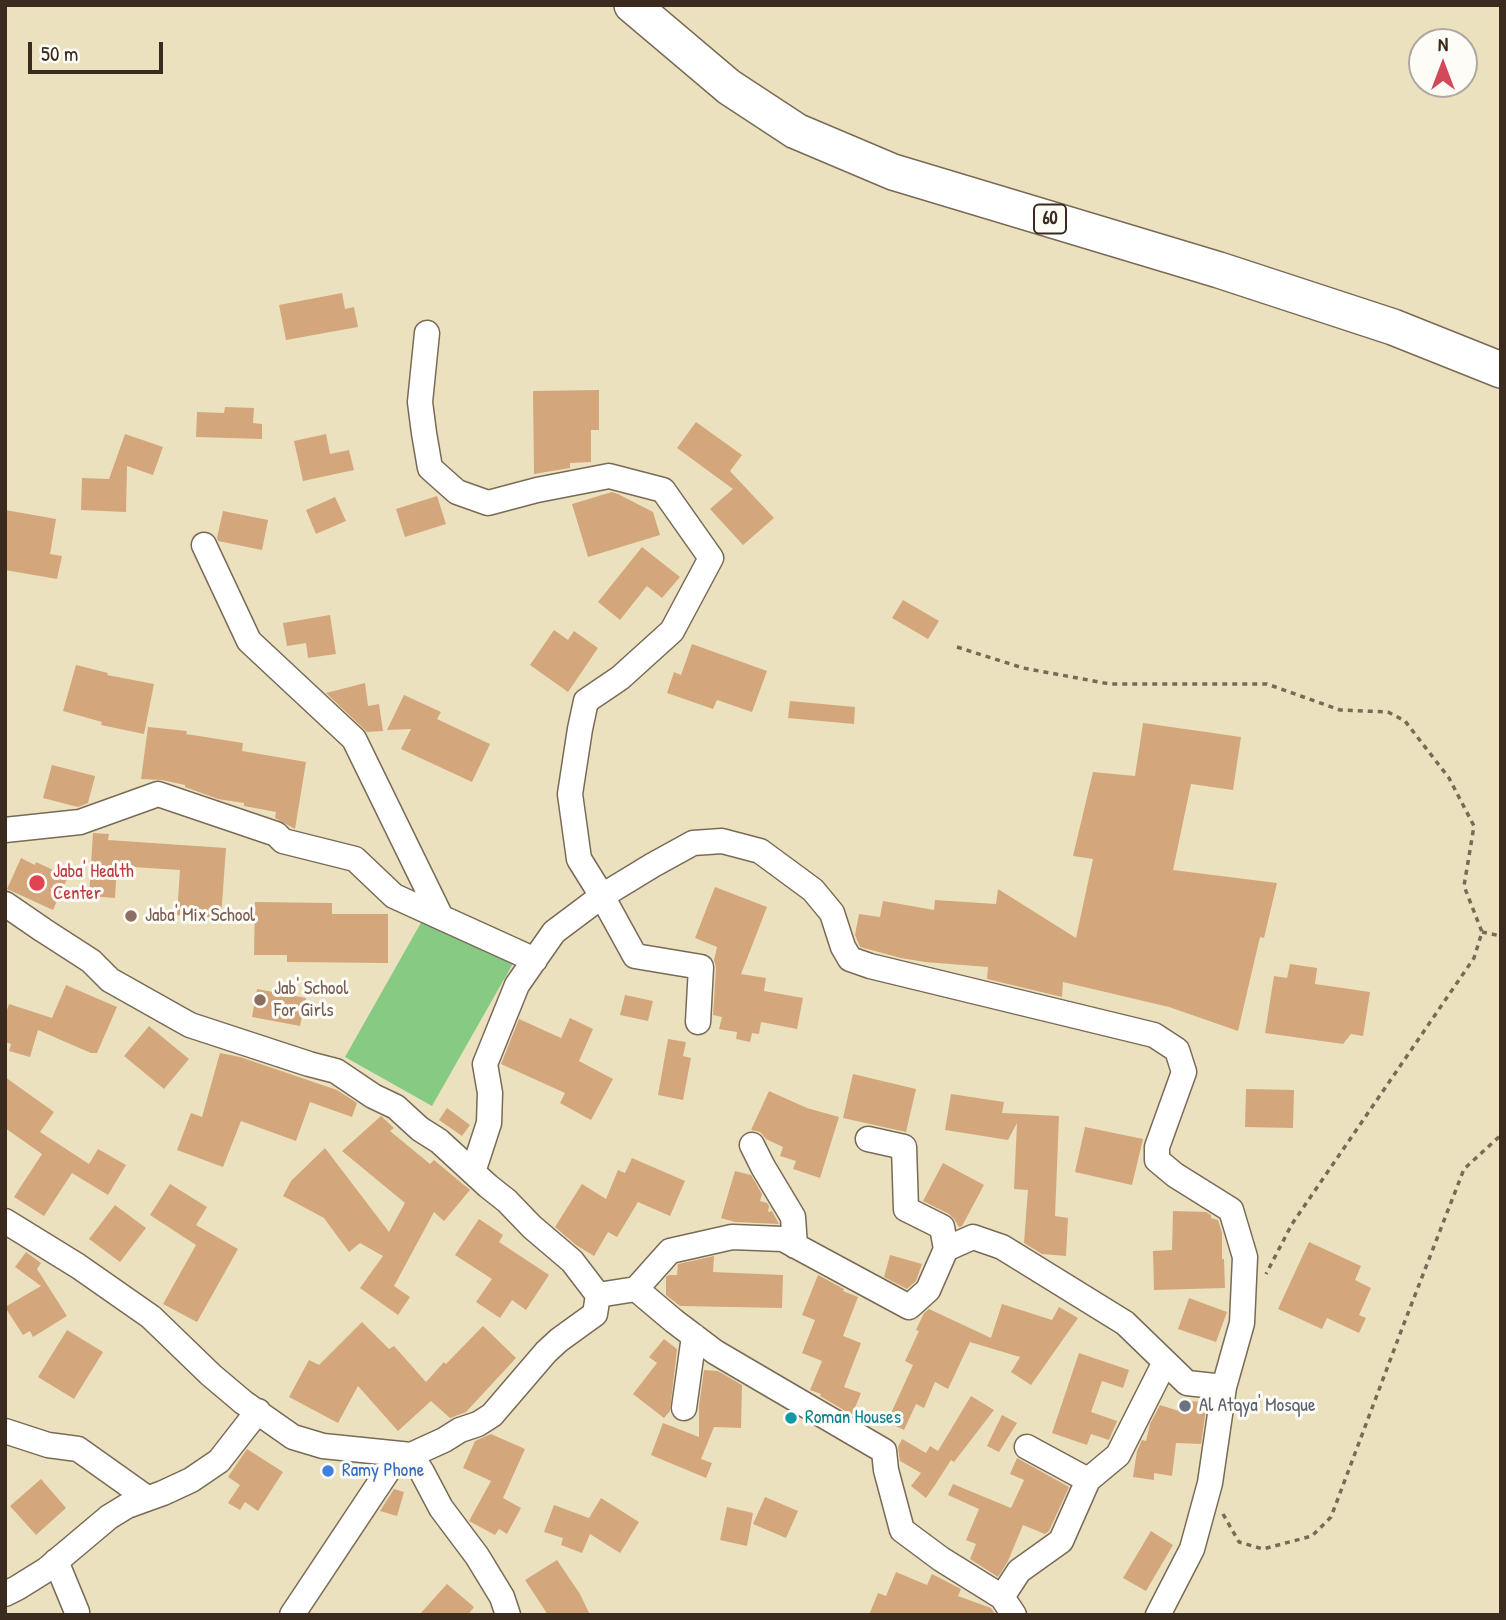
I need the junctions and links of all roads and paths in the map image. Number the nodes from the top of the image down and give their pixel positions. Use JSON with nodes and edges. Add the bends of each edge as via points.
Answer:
{"nodes":[{"id":1,"x":632,"y":5,"type":"edge"},
{"id":2,"x":427,"y":333,"type":"dead end"},
{"id":3,"x":1501,"y":370,"type":"edge"},
{"id":4,"x":204,"y":545,"type":"dead end"},
{"id":5,"x":957,"y":647,"type":"dead end"},
{"id":6,"x":5,"y":830,"type":"edge"},
{"id":7,"x":602,"y":896,"type":"junction"},
{"id":8,"x":5,"y":904,"type":"edge"},
{"id":9,"x":441,"y":918,"type":"junction"},
{"id":10,"x":1482,"y":932,"type":"junction"},
{"id":11,"x":1501,"y":936,"type":"edge"},
{"id":12,"x":535,"y":960,"type":"junction"},
{"id":13,"x":698,"y":1022,"type":"dead end"},
{"id":14,"x":1501,"y":1135,"type":"edge"},
{"id":15,"x":869,"y":1139,"type":"dead end"},
{"id":16,"x":752,"y":1145,"type":"dead end"},
{"id":17,"x":473,"y":1172,"type":"junction"},
{"id":18,"x":5,"y":1221,"type":"edge"},
{"id":19,"x":795,"y":1246,"type":"junction"},
{"id":20,"x":946,"y":1249,"type":"junction"},
{"id":21,"x":1261,"y":1286,"type":"dead end"},
{"id":22,"x":636,"y":1289,"type":"junction"},
{"id":23,"x":598,"y":1295,"type":"junction"},
{"id":24,"x":694,"y":1336,"type":"junction"},
{"id":25,"x":1165,"y":1362,"type":"junction"},
{"id":26,"x":1224,"y":1387,"type":"junction"},
{"id":27,"x":684,"y":1408,"type":"dead end"},
{"id":28,"x":258,"y":1411,"type":"junction"},
{"id":29,"x":5,"y":1431,"type":"edge"},
{"id":30,"x":1027,"y":1447,"type":"dead end"},
{"id":31,"x":405,"y":1455,"type":"junction"},
{"id":32,"x":1088,"y":1480,"type":"junction"},
{"id":33,"x":147,"y":1498,"type":"junction"},
{"id":34,"x":1225,"y":1503,"type":"dead end"},
{"id":35,"x":56,"y":1561,"type":"junction"},
{"id":36,"x":5,"y":1594,"type":"edge"},
{"id":37,"x":1008,"y":1606,"type":"edge"},
{"id":38,"x":295,"y":1614,"type":"edge"},
{"id":39,"x":76,"y":1615,"type":"edge"},
{"id":40,"x":508,"y":1615,"type":"edge"},
{"id":41,"x":1158,"y":1615,"type":"edge"}],
"edges":[{"from":1,"to":3,"type":"highway","number":"60","via":[[729,87],[796,131],[893,172],[1219,270],[1393,327]]},
{"from":2,"to":7,"type":"street","via":[[420,402],[430,468],[457,492],[488,503],[609,476],[663,490],[711,558],[673,631],[586,701],[570,794],[579,859]]},
{"from":4,"to":9,"type":"street","via":[[249,641],[354,739]]},
{"from":5,"to":10,"type":"path","via":[[1023,668],[1110,684],[1267,684],[1340,710],[1388,712],[1405,721],[1449,778],[1474,826],[1465,886]]},
{"from":6,"to":9,"type":"street","via":[[79,822],[158,794],[276,834],[283,841],[355,859],[394,896]]},
{"from":7,"to":12,"type":"street","via":[[554,932]]},
{"from":7,"to":13,"type":"street","via":[[635,956],[701,967]]},
{"from":7,"to":26,"type":"street","via":[[692,843],[722,841],[760,851],[826,905],[850,959],[1154,1035],[1177,1050],[1184,1072],[1157,1147],[1157,1160],[1231,1210],[1245,1257],[1242,1323]]},
{"from":8,"to":17,"type":"street","via":[[92,961],[110,980],[190,1026],[337,1071],[396,1107]]},
{"from":9,"to":12,"type":"street"},
{"from":10,"to":11,"type":"path"},
{"from":10,"to":21,"type":"path","via":[[1474,958],[1292,1224]]},
{"from":12,"to":17,"type":"street","via":[[517,985],[485,1065],[489,1123]]},
{"from":14,"to":34,"type":"path","via":[[1465,1169],[1331,1517],[1312,1536],[1263,1549],[1239,1542],[1223,1516]]},
{"from":15,"to":20,"type":"street","via":[[904,1147],[906,1209],[942,1227]]},
{"from":16,"to":19,"type":"street","via":[[793,1217]]},
{"from":17,"to":23,"type":"street","via":[[572,1261]]},
{"from":18,"to":28,"type":"street","via":[[151,1317],[211,1375]]},
{"from":19,"to":20,"type":"street","via":[[909,1307],[928,1290]]},
{"from":19,"to":22,"type":"street","via":[[783,1239],[732,1237],[670,1251]]},
{"from":20,"to":25,"type":"street","via":[[973,1237],[1002,1247],[1125,1323]]},
{"from":22,"to":23,"type":"street"},
{"from":22,"to":24,"type":"street"},
{"from":23,"to":31,"type":"street","via":[[595,1314],[546,1352],[492,1415]]},
{"from":24,"to":27,"type":"street"},
{"from":24,"to":37,"type":"street","via":[[884,1451],[902,1530]]},
{"from":25,"to":26,"type":"street","via":[[1187,1383]]},
{"from":25,"to":32,"type":"street","via":[[1118,1455]]},
{"from":26,"to":41,"type":"street","via":[[1210,1483],[1192,1549]]},
{"from":28,"to":31,"type":"street","via":[[293,1437],[323,1446]]},
{"from":28,"to":33,"type":"street","via":[[219,1461],[191,1480]]},
{"from":29,"to":33,"type":"street","via":[[78,1449]]},
{"from":30,"to":32,"type":"street"},
{"from":31,"to":38,"type":"street"},
{"from":31,"to":40,"type":"street","via":[[422,1472],[441,1508],[477,1556]]},
{"from":32,"to":37,"type":"street","via":[[1061,1541],[1019,1571]]},
{"from":33,"to":35,"type":"street","via":[[109,1517]]},
{"from":35,"to":36,"type":"street"},
{"from":35,"to":39,"type":"street"}]}
